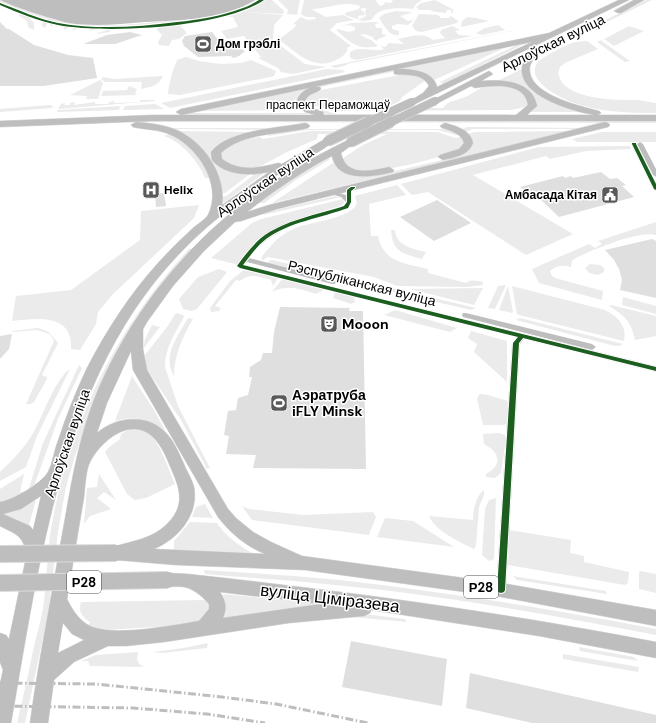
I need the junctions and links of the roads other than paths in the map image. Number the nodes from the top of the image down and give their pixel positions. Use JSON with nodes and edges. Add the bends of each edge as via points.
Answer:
{"nodes":[{"id":1,"x":625,"y":0,"type":"edge"},
{"id":2,"x":640,"y":0,"type":"edge"},
{"id":3,"x":609,"y":8,"type":"junction"},
{"id":4,"x":618,"y":11,"type":"junction"},
{"id":5,"x":552,"y":35,"type":"junction"},
{"id":6,"x":536,"y":50,"type":"junction"},
{"id":7,"x":458,"y":90,"type":"junction"},
{"id":8,"x":427,"y":94,"type":"junction"},
{"id":9,"x":328,"y":117,"type":"junction"},
{"id":10,"x":154,"y":118,"type":"junction"},
{"id":11,"x":518,"y":118,"type":"junction"},
{"id":12,"x":630,"y":118,"type":"junction"},
{"id":13,"x":656,"y":118,"type":"edge"},
{"id":14,"x":0,"y":124,"type":"edge"},
{"id":15,"x":136,"y":125,"type":"junction"},
{"id":16,"x":605,"y":125,"type":"junction"},
{"id":17,"x":656,"y":125,"type":"edge"},
{"id":18,"x":305,"y":126,"type":"junction"},
{"id":19,"x":445,"y":126,"type":"junction"},
{"id":20,"x":0,"y":130,"type":"edge"},
{"id":21,"x":346,"y":144,"type":"junction"},
{"id":22,"x":293,"y":161,"type":"junction"},
{"id":23,"x":656,"y":175,"type":"edge"},
{"id":24,"x":353,"y":188,"type":"junction"},
{"id":25,"x":656,"y":189,"type":"edge"},
{"id":26,"x":331,"y":193,"type":"junction"},
{"id":27,"x":349,"y":202,"type":"junction"},
{"id":28,"x":212,"y":217,"type":"junction"},
{"id":29,"x":217,"y":232,"type":"junction"},
{"id":30,"x":244,"y":259,"type":"junction"},
{"id":31,"x":329,"y":284,"type":"junction"},
{"id":32,"x":138,"y":326,"type":"junction"},
{"id":33,"x":522,"y":336,"type":"junction"},
{"id":34,"x":656,"y":364,"type":"edge"},
{"id":35,"x":656,"y":369,"type":"edge"},
{"id":36,"x":82,"y":462,"type":"junction"},
{"id":37,"x":53,"y":477,"type":"junction"},
{"id":38,"x":0,"y":508,"type":"edge"},
{"id":39,"x":0,"y":519,"type":"edge"},
{"id":40,"x":35,"y":553,"type":"junction"},
{"id":41,"x":116,"y":553,"type":"junction"},
{"id":42,"x":0,"y":554,"type":"edge"},
{"id":43,"x":305,"y":563,"type":"junction"},
{"id":44,"x":188,"y":581,"type":"junction"},
{"id":45,"x":0,"y":583,"type":"edge"},
{"id":46,"x":501,"y":590,"type":"junction"},
{"id":47,"x":58,"y":599,"type":"junction"},
{"id":48,"x":396,"y":606,"type":"junction"},
{"id":49,"x":656,"y":618,"type":"edge"},
{"id":50,"x":203,"y":629,"type":"junction"},
{"id":51,"x":105,"y":639,"type":"junction"},
{"id":52,"x":0,"y":641,"type":"edge"},
{"id":53,"x":656,"y":650,"type":"edge"},
{"id":54,"x":11,"y":670,"type":"junction"},
{"id":55,"x":45,"y":676,"type":"junction"},
{"id":56,"x":2,"y":723,"type":"edge"},
{"id":57,"x":38,"y":723,"type":"edge"}],
"edges":[{"from":1,"to":3,"type":"main road","name":"Арлоўская вуліца"},
{"from":2,"to":4,"type":"main road","name":"Арлоўская вуліца"},
{"from":3,"to":4,"type":"main road"},
{"from":3,"to":5,"type":"main road","name":"Арлоўская вуліца"},
{"from":4,"to":6,"type":"main road","name":"Арлоўская вуліца"},
{"from":5,"to":8,"type":"main road","name":"Арлоўская вуліца"},
{"from":5,"to":10,"type":"main road"},
{"from":6,"to":7,"type":"main road","name":"Арлоўская вуліца"},
{"from":6,"to":12,"type":"main road","via":[[529,59],[526,70],[528,79],[538,91],[578,109]]},
{"from":7,"to":11,"type":"main road","via":[[488,83],[521,88],[532,97],[533,106]]},
{"from":7,"to":21,"type":"main road","name":"Арлоўская вуліца","bridge":true},
{"from":8,"to":9,"type":"main road","via":[[433,86],[429,78],[401,72],[316,89],[302,97],[300,103],[306,109]]},
{"from":8,"to":22,"type":"main road","name":"Арлоўская вуліца","bridge":true,"via":[[328,141]]},
{"from":9,"to":10,"type":"main road","name":"праспект Пераможцаў"},
{"from":9,"to":11,"type":"main road","name":"праспект Пераможцаў"},
{"from":10,"to":14,"type":"main road","name":"праспект Пераможцаў"},
{"from":11,"to":12,"type":"main road","name":"праспект Пераможцаў"},
{"from":12,"to":13,"type":"main road","name":"праспект Пераможцаў"},
{"from":15,"to":18,"type":"main road","name":"праспект Пераможцаў"},
{"from":15,"to":20,"type":"main road","name":"праспект Пераможцаў"},
{"from":15,"to":28,"type":"main road","via":[[154,127],[184,138],[203,156],[212,170],[215,181],[217,200]]},
{"from":16,"to":17,"type":"main road","name":"праспект Пераможцаў"},
{"from":16,"to":19,"type":"main road","name":"праспект Пераможцаў"},
{"from":16,"to":24,"type":"main road"},
{"from":18,"to":19,"type":"main road","name":"праспект Пераможцаў"},
{"from":18,"to":22,"type":"main road","via":[[240,138],[224,145],[216,152],[217,160],[222,164],[241,171],[263,170]]},
{"from":19,"to":21,"type":"main road","via":[[454,128],[467,138],[467,147],[452,155],[377,173],[360,173],[341,167],[336,159],[336,153]]},
{"from":21,"to":29,"type":"main road","name":"Арлоўская вуліца","via":[[309,162],[280,181]]},
{"from":22,"to":28,"type":"main road","name":"Арлоўская вуліца"},
{"from":23,"to":25,"type":"street","via":[[637,144]]},
{"from":24,"to":26,"type":"main road"},
{"from":24,"to":27,"type":"street","via":[[349,190]]},
{"from":26,"to":27,"type":"street","via":[[343,196]]},
{"from":26,"to":29,"type":"main road","via":[[244,216]]},
{"from":27,"to":30,"type":"street","name":"Рэспубліканская вуліца","via":[[338,211],[281,227],[260,242]]},
{"from":28,"to":37,"type":"main road","name":"Арлоўская вуліца","via":[[161,267],[122,319],[83,391]]},
{"from":29,"to":32,"type":"main road","name":"Арлоўская вуліца","via":[[187,261]]},
{"from":30,"to":31,"type":"street","name":"Рэспубліканская вуліца"},
{"from":30,"to":31,"type":"street","name":"Рэспубліканская вуліца","via":[[240,266]]},
{"from":31,"to":33,"type":"street","name":"Рэспубліканская вуліца"},
{"from":31,"to":34,"type":"street"},
{"from":32,"to":36,"type":"main road","name":"Арлоўская вуліца","via":[[99,404]]},
{"from":32,"to":43,"type":"main road","via":[[137,350],[140,370],[223,513],[246,537]]},
{"from":33,"to":35,"type":"street","name":"Рэспубліканская вуліца"},
{"from":33,"to":46,"type":"street","via":[[516,343]]},
{"from":36,"to":41,"type":"main road","via":[[104,435],[114,428],[132,423],[148,426],[158,432],[165,441],[186,485],[187,500],[184,512],[174,528],[150,544]]},
{"from":36,"to":47,"type":"main road","name":"Арлоўская вуліца"},
{"from":37,"to":38,"type":"main road","via":[[24,501]]},
{"from":37,"to":40,"type":"main road","name":"Арлоўская вуліца"},
{"from":39,"to":40,"type":"main road","via":[[24,531],[30,538]]},
{"from":40,"to":54,"type":"main road","name":"Арлоўская вуліца"},
{"from":41,"to":42,"type":"main road","name":"вуліца Ціміразева","number":"Р28","bridge":true},
{"from":41,"to":43,"type":"main road","name":"вуліца Ціміразева","number":"Р28"},
{"from":43,"to":46,"type":"main road","name":"вуліца Ціміразева","number":"Р28"},
{"from":44,"to":45,"type":"main road","name":"вуліца Ціміразева","number":"Р28","bridge":true},
{"from":44,"to":48,"type":"main road","name":"вуліца Ціміразева","number":"Р28"},
{"from":44,"to":50,"type":"main road","via":[[214,596],[217,601],[217,615]]},
{"from":46,"to":49,"type":"main road","name":"вуліца Ціміразева","number":"Р28"},
{"from":47,"to":51,"type":"main road","via":[[76,627]]},
{"from":47,"to":55,"type":"main road","name":"Арлоўская вуліца"},
{"from":48,"to":50,"type":"main road","via":[[333,609]]},
{"from":48,"to":53,"type":"main road","name":"вуліца Ціміразева","number":"Р28"},
{"from":50,"to":51,"type":"main road"},
{"from":51,"to":55,"type":"main road","via":[[68,656]]},
{"from":52,"to":54,"type":"main road"},
{"from":54,"to":56,"type":"main road","name":"Арлоўская вуліца"},
{"from":55,"to":57,"type":"main road","name":"Арлоўская вуліца"}]}
